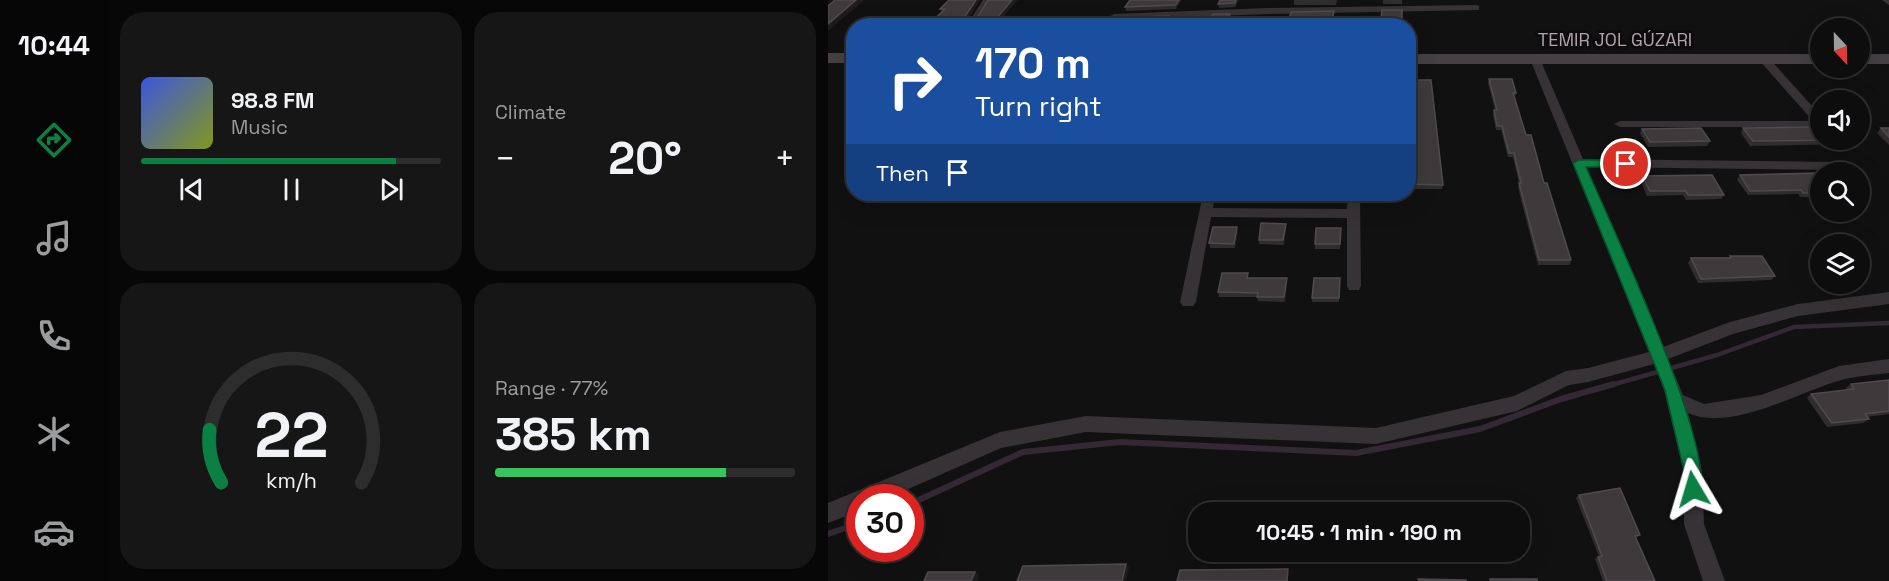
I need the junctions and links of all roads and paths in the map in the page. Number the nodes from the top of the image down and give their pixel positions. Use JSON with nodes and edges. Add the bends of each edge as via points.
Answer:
{"nodes":[{"id":1,"x":987,"y":0,"type":"edge"},
{"id":2,"x":1476,"y":8,"type":"dead end"},
{"id":3,"x":1114,"y":17,"type":"dead end"},
{"id":4,"x":975,"y":18,"type":"edge"},
{"id":5,"x":828,"y":58,"type":"edge"},
{"id":6,"x":846,"y":58,"type":"edge"},
{"id":7,"x":1416,"y":59,"type":"edge"},
{"id":8,"x":1534,"y":59,"type":"junction"},
{"id":9,"x":1764,"y":59,"type":"junction"},
{"id":10,"x":1810,"y":59,"type":"edge"},
{"id":11,"x":1870,"y":59,"type":"edge"},
{"id":12,"x":1889,"y":59,"type":"edge"},
{"id":13,"x":1810,"y":111,"type":"edge"},
{"id":14,"x":1810,"y":123,"type":"edge"},
{"id":15,"x":1620,"y":124,"type":"dead end"},
{"id":16,"x":1579,"y":163,"type":"junction"},
{"id":17,"x":1810,"y":166,"type":"edge"},
{"id":18,"x":1207,"y":201,"type":"edge"},
{"id":19,"x":1354,"y":201,"type":"edge"},
{"id":20,"x":1204,"y":212,"type":"junction"},
{"id":21,"x":1354,"y":214,"type":"junction"},
{"id":22,"x":1354,"y":286,"type":"dead end"},
{"id":23,"x":1889,"y":297,"type":"edge"},
{"id":24,"x":1188,"y":302,"type":"dead end"},
{"id":25,"x":1659,"y":356,"type":"junction"},
{"id":26,"x":1889,"y":366,"type":"edge"},
{"id":27,"x":1674,"y":395,"type":"junction"},
{"id":28,"x":898,"y":484,"type":"edge"},
{"id":29,"x":846,"y":506,"type":"edge"},
{"id":30,"x":828,"y":513,"type":"edge"},
{"id":31,"x":1714,"y":581,"type":"edge"}],
"edges":[{"from":1,"to":4,"type":"street"},
{"from":2,"to":3,"type":"street"},
{"from":5,"to":6,"type":"street"},
{"from":7,"to":8,"type":"street"},
{"from":8,"to":9,"type":"street"},
{"from":8,"to":16,"type":"street"},
{"from":9,"to":10,"type":"street"},
{"from":9,"to":13,"type":"street"},
{"from":11,"to":12,"type":"street"},
{"from":14,"to":15,"type":"street"},
{"from":16,"to":17,"type":"street"},
{"from":16,"to":25,"type":"street"},
{"from":18,"to":20,"type":"street"},
{"from":19,"to":21,"type":"street"},
{"from":20,"to":21,"type":"street"},
{"from":20,"to":24,"type":"street"},
{"from":21,"to":22,"type":"street"},
{"from":23,"to":25,"type":"street","via":[[1798,310],[1730,328]]},
{"from":25,"to":27,"type":"street"},
{"from":25,"to":28,"type":"street","via":[[1566,378],[1517,403],[1376,436],[1086,424],[1000,440]]},
{"from":26,"to":27,"type":"street","via":[[1839,373],[1761,403],[1703,412]]},
{"from":27,"to":31,"type":"street","via":[[1693,471],[1694,524]]},
{"from":29,"to":30,"type":"street"}]}
